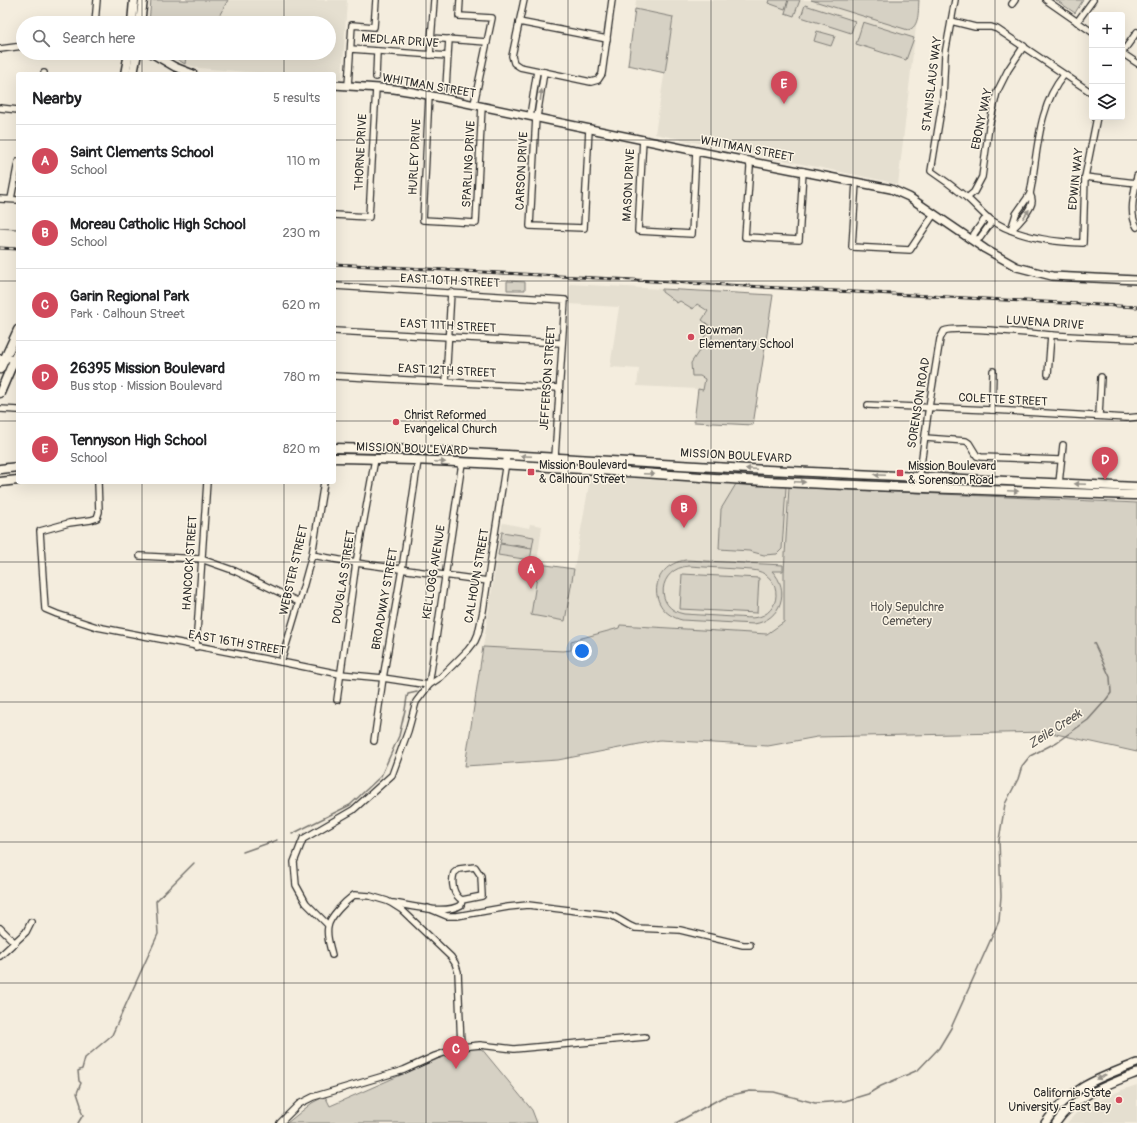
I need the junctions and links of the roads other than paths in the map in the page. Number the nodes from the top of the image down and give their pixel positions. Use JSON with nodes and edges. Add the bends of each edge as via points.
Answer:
{"nodes":[{"id":1,"x":97,"y":0,"type":"edge"},
{"id":2,"x":134,"y":0,"type":"edge"},
{"id":3,"x":143,"y":0,"type":"edge"},
{"id":4,"x":376,"y":0,"type":"edge"},
{"id":5,"x":434,"y":0,"type":"edge"},
{"id":6,"x":460,"y":0,"type":"edge"},
{"id":7,"x":524,"y":0,"type":"edge"},
{"id":8,"x":612,"y":0,"type":"edge"},
{"id":9,"x":955,"y":0,"type":"edge"},
{"id":10,"x":1046,"y":0,"type":"edge"},
{"id":11,"x":1093,"y":0,"type":"edge"},
{"id":12,"x":96,"y":16,"type":"edge"},
{"id":13,"x":133,"y":16,"type":"edge"},
{"id":14,"x":141,"y":16,"type":"edge"},
{"id":15,"x":950,"y":21,"type":"junction"},
{"id":16,"x":519,"y":22,"type":"junction"},
{"id":17,"x":1077,"y":22,"type":"junction"},
{"id":18,"x":1089,"y":30,"type":"edge"},
{"id":19,"x":1137,"y":32,"type":"edge"},
{"id":20,"x":431,"y":38,"type":"junction"},
{"id":21,"x":449,"y":39,"type":"junction"},
{"id":22,"x":607,"y":40,"type":"junction"},
{"id":23,"x":487,"y":42,"type":"junction"},
{"id":24,"x":1024,"y":46,"type":"junction"},
{"id":25,"x":16,"y":47,"type":"edge"},
{"id":26,"x":0,"y":49,"type":"edge"},
{"id":27,"x":350,"y":49,"type":"junction"},
{"id":28,"x":1125,"y":49,"type":"edge"},
{"id":29,"x":377,"y":51,"type":"junction"},
{"id":30,"x":430,"y":55,"type":"junction"},
{"id":31,"x":1125,"y":55,"type":"edge"},
{"id":32,"x":448,"y":56,"type":"junction"},
{"id":33,"x":128,"y":60,"type":"edge"},
{"id":34,"x":136,"y":60,"type":"edge"},
{"id":35,"x":162,"y":60,"type":"edge"},
{"id":36,"x":1137,"y":63,"type":"edge"},
{"id":37,"x":537,"y":71,"type":"junction"},
{"id":38,"x":125,"y":72,"type":"edge"},
{"id":39,"x":133,"y":72,"type":"edge"},
{"id":40,"x":188,"y":72,"type":"edge"},
{"id":41,"x":544,"y":72,"type":"junction"},
{"id":42,"x":1064,"y":75,"type":"junction"},
{"id":43,"x":376,"y":78,"type":"dead end"},
{"id":44,"x":336,"y":85,"type":"edge"},
{"id":45,"x":348,"y":86,"type":"junction"},
{"id":46,"x":446,"y":87,"type":"dead end"},
{"id":47,"x":376,"y":88,"type":"junction"},
{"id":48,"x":1089,"y":91,"type":"edge"},
{"id":49,"x":429,"y":95,"type":"junction"},
{"id":50,"x":474,"y":104,"type":"junction"},
{"id":51,"x":482,"y":106,"type":"junction"},
{"id":52,"x":0,"y":108,"type":"edge"},
{"id":53,"x":16,"y":110,"type":"edge"},
{"id":54,"x":534,"y":117,"type":"junction"},
{"id":55,"x":1096,"y":120,"type":"edge"},
{"id":56,"x":589,"y":129,"type":"junction"},
{"id":57,"x":643,"y":139,"type":"junction"},
{"id":58,"x":696,"y":151,"type":"junction"},
{"id":59,"x":749,"y":160,"type":"junction"},
{"id":60,"x":803,"y":171,"type":"junction"},
{"id":61,"x":16,"y":173,"type":"edge"},
{"id":62,"x":1137,"y":176,"type":"edge"},
{"id":63,"x":1085,"y":177,"type":"junction"},
{"id":64,"x":856,"y":182,"type":"junction"},
{"id":65,"x":1136,"y":183,"type":"edge"},
{"id":66,"x":1030,"y":194,"type":"junction"},
{"id":67,"x":967,"y":198,"type":"junction"},
{"id":68,"x":0,"y":199,"type":"edge"},
{"id":69,"x":11,"y":199,"type":"junction"},
{"id":70,"x":16,"y":200,"type":"edge"},
{"id":71,"x":934,"y":214,"type":"junction"},
{"id":72,"x":336,"y":215,"type":"edge"},
{"id":73,"x":989,"y":218,"type":"junction"},
{"id":74,"x":476,"y":223,"type":"joint"},
{"id":75,"x":1137,"y":227,"type":"edge"},
{"id":76,"x":1011,"y":230,"type":"junction"},
{"id":77,"x":973,"y":241,"type":"junction"},
{"id":78,"x":1137,"y":280,"type":"edge"},
{"id":79,"x":336,"y":286,"type":"edge"},
{"id":80,"x":451,"y":292,"type":"junction"},
{"id":81,"x":565,"y":300,"type":"joint"},
{"id":82,"x":951,"y":329,"type":"joint"},
{"id":83,"x":336,"y":331,"type":"edge"},
{"id":84,"x":16,"y":334,"type":"edge"},
{"id":85,"x":1051,"y":335,"type":"junction"},
{"id":86,"x":448,"y":337,"type":"junction"},
{"id":87,"x":1137,"y":339,"type":"edge"},
{"id":88,"x":561,"y":343,"type":"junction"},
{"id":89,"x":16,"y":356,"type":"edge"},
{"id":90,"x":3,"y":358,"type":"edge"},
{"id":91,"x":16,"y":358,"type":"edge"},
{"id":92,"x":0,"y":369,"type":"edge"},
{"id":93,"x":993,"y":371,"type":"dead end"},
{"id":94,"x":1048,"y":374,"type":"dead end"},
{"id":95,"x":336,"y":376,"type":"edge"},
{"id":96,"x":1101,"y":377,"type":"dead end"},
{"id":97,"x":446,"y":382,"type":"junction"},
{"id":98,"x":559,"y":388,"type":"junction"},
{"id":99,"x":0,"y":393,"type":"edge"},
{"id":100,"x":868,"y":405,"type":"dead end"},
{"id":101,"x":929,"y":407,"type":"junction"},
{"id":102,"x":0,"y":409,"type":"edge"},
{"id":103,"x":16,"y":410,"type":"edge"},
{"id":104,"x":992,"y":410,"type":"junction"},
{"id":105,"x":1099,"y":416,"type":"junction"},
{"id":106,"x":1137,"y":417,"type":"edge"},
{"id":107,"x":925,"y":438,"type":"junction"},
{"id":108,"x":1063,"y":445,"type":"dead end"},
{"id":109,"x":336,"y":448,"type":"edge"},
{"id":110,"x":507,"y":455,"type":"junction"},
{"id":111,"x":554,"y":457,"type":"junction"},
{"id":112,"x":336,"y":458,"type":"edge"},
{"id":113,"x":375,"y":459,"type":"junction"},
{"id":114,"x":595,"y":460,"type":"junction"},
{"id":115,"x":1060,"y":460,"type":"junction"},
{"id":116,"x":418,"y":461,"type":"junction"},
{"id":117,"x":462,"y":463,"type":"junction"},
{"id":118,"x":505,"y":465,"type":"junction"},
{"id":119,"x":16,"y":467,"type":"edge"},
{"id":120,"x":0,"y":469,"type":"edge"},
{"id":121,"x":594,"y":470,"type":"junction"},
{"id":122,"x":774,"y":470,"type":"junction"},
{"id":123,"x":919,"y":476,"type":"junction"},
{"id":124,"x":16,"y":480,"type":"edge"},
{"id":125,"x":747,"y":480,"type":"junction"},
{"id":126,"x":0,"y":482,"type":"edge"},
{"id":127,"x":1059,"y":483,"type":"junction"},
{"id":128,"x":98,"y":484,"type":"edge"},
{"id":129,"x":207,"y":484,"type":"edge"},
{"id":130,"x":324,"y":484,"type":"edge"},
{"id":131,"x":918,"y":487,"type":"junction"},
{"id":132,"x":1137,"y":487,"type":"edge"},
{"id":133,"x":1137,"y":495,"type":"edge"},
{"id":134,"x":312,"y":555,"type":"junction"},
{"id":135,"x":140,"y":556,"type":"dead end"},
{"id":136,"x":201,"y":559,"type":"junction"},
{"id":137,"x":356,"y":563,"type":"junction"},
{"id":138,"x":402,"y":569,"type":"junction"},
{"id":139,"x":445,"y":575,"type":"junction"},
{"id":140,"x":488,"y":581,"type":"junction"},
{"id":141,"x":300,"y":602,"type":"junction"},
{"id":142,"x":196,"y":646,"type":"junction"},
{"id":143,"x":282,"y":662,"type":"junction"},
{"id":144,"x":340,"y":674,"type":"junction"},
{"id":145,"x":383,"y":678,"type":"junction"},
{"id":146,"x":428,"y":685,"type":"junction"},
{"id":147,"x":337,"y":700,"type":"dead end"},
{"id":148,"x":374,"y":741,"type":"dead end"},
{"id":149,"x":462,"y":900,"type":"junction"},
{"id":150,"x":391,"y":903,"type":"junction"},
{"id":151,"x":428,"y":908,"type":"junction"},
{"id":152,"x":30,"y":922,"type":"dead end"},
{"id":153,"x":328,"y":925,"type":"junction"},
{"id":154,"x":0,"y":928,"type":"edge"},
{"id":155,"x":15,"y":943,"type":"junction"},
{"id":156,"x":750,"y":945,"type":"dead end"},
{"id":157,"x":332,"y":955,"type":"dead end"},
{"id":158,"x":0,"y":956,"type":"edge"},
{"id":159,"x":645,"y":1037,"type":"dead end"},
{"id":160,"x":461,"y":1047,"type":"junction"},
{"id":161,"x":1137,"y":1063,"type":"edge"},
{"id":162,"x":1137,"y":1073,"type":"edge"},
{"id":163,"x":280,"y":1123,"type":"edge"},
{"id":164,"x":1045,"y":1123,"type":"edge"},
{"id":165,"x":1056,"y":1123,"type":"edge"}],
"edges":[{"from":1,"to":12,"type":"street"},
{"from":2,"to":13,"type":"main road"},
{"from":3,"to":14,"type":"main road"},
{"from":4,"to":27,"type":"street","via":[[374,27],[352,25]]},
{"from":5,"to":20,"type":"street"},
{"from":6,"to":23,"type":"street","via":[[459,16],[492,18]]},
{"from":7,"to":16,"type":"street"},
{"from":8,"to":22,"type":"street"},
{"from":9,"to":15,"type":"street","name":"STANISLAUS WAY"},
{"from":10,"to":17,"type":"street"},
{"from":11,"to":17,"type":"street"},
{"from":15,"to":24,"type":"street","via":[[997,29]]},
{"from":15,"to":67,"type":"street","name":"STANISLAUS WAY","via":[[943,98],[931,171]]},
{"from":16,"to":22,"type":"street"},
{"from":16,"to":37,"type":"street","via":[[512,56],[514,63]]},
{"from":17,"to":18,"type":"street"},
{"from":19,"to":28,"type":"street"},
{"from":20,"to":21,"type":"street","name":"MEDLAR DRIVE"},
{"from":20,"to":30,"type":"street"},
{"from":21,"to":23,"type":"street","name":"MEDLAR DRIVE"},
{"from":21,"to":32,"type":"street"},
{"from":22,"to":41,"type":"street","via":[[602,74],[598,80],[591,82]]},
{"from":23,"to":50,"type":"street"},
{"from":24,"to":42,"type":"street"},
{"from":24,"to":67,"type":"street","name":"EBONY WAY","via":[[1001,80],[989,127],[982,177],[974,192]]},
{"from":25,"to":26,"type":"street"},
{"from":27,"to":29,"type":"street","name":"MEDLAR DRIVE"},
{"from":27,"to":45,"type":"street"},
{"from":29,"to":30,"type":"street","name":"MEDLAR DRIVE"},
{"from":29,"to":43,"type":"street"},
{"from":30,"to":32,"type":"street","name":"MEDLAR DRIVE"},
{"from":31,"to":36,"type":"street"},
{"from":32,"to":46,"type":"street"},
{"from":33,"to":38,"type":"main road"},
{"from":34,"to":39,"type":"main road"},
{"from":35,"to":40,"type":"street"},
{"from":37,"to":41,"type":"street"},
{"from":37,"to":54,"type":"street","name":"CARSON DRIVE"},
{"from":54,"to":41,"type":"street","name":"CARSON DRIVE","one_way":true},
{"from":42,"to":48,"type":"street"},
{"from":42,"to":66,"type":"street","via":[[1046,107]]},
{"from":44,"to":45,"type":"street","name":"WHITMAN STREET"},
{"from":45,"to":47,"type":"street","name":"WHITMAN STREET"},
{"from":47,"to":49,"type":"street","name":"WHITMAN STREET"},
{"from":47,"to":72,"type":"street","name":"THORNE DRIVE","via":[[369,217]]},
{"from":49,"to":50,"type":"street","name":"WHITMAN STREET"},
{"from":49,"to":74,"type":"street","name":"HURLEY DRIVE","via":[[423,220]]},
{"from":50,"to":51,"type":"street","name":"WHITMAN STREET"},
{"from":51,"to":54,"type":"street","name":"WHITMAN STREET"},
{"from":51,"to":74,"type":"street","name":"SPARLING DRIVE"},
{"from":52,"to":53,"type":"street"},
{"from":54,"to":56,"type":"street","name":"WHITMAN STREET"},
{"from":54,"to":56,"type":"street","name":"CARSON DRIVE","via":[[530,226],[584,228]]},
{"from":55,"to":63,"type":"street","name":"EDWIN WAY"},
{"from":56,"to":57,"type":"street","name":"WHITMAN STREET"},
{"from":57,"to":58,"type":"street","name":"WHITMAN STREET"},
{"from":57,"to":58,"type":"street","name":"MASON DRIVE","via":[[638,232],[692,234]]},
{"from":58,"to":59,"type":"street","name":"WHITMAN STREET"},
{"from":59,"to":60,"type":"street","name":"WHITMAN STREET"},
{"from":59,"to":60,"type":"street","via":[[745,237],[799,240]]},
{"from":60,"to":64,"type":"street","name":"WHITMAN STREET"},
{"from":61,"to":69,"type":"street"},
{"from":62,"to":65,"type":"street"},
{"from":63,"to":65,"type":"street"},
{"from":63,"to":76,"type":"street","name":"EDWIN WAY","via":[[1082,243],[1054,242]]},
{"from":64,"to":71,"type":"street","name":"WHITMAN STREET","via":[[891,189]]},
{"from":64,"to":71,"type":"street","via":[[852,246],[910,250]]},
{"from":65,"to":75,"type":"street","via":[[1132,212]]},
{"from":66,"to":76,"type":"street","via":[[1016,214]]},
{"from":76,"to":66,"type":"street","one_way":true,"via":[[1030,207]]},
{"from":67,"to":73,"type":"street"},
{"from":68,"to":69,"type":"street"},
{"from":69,"to":70,"type":"street"},
{"from":71,"to":77,"type":"street","name":"WHITMAN STREET"},
{"from":73,"to":76,"type":"street"},
{"from":73,"to":77,"type":"street","via":[[990,224],[980,238]]},
{"from":77,"to":78,"type":"street","name":"WHITMAN STREET","via":[[1006,262],[1039,274]]},
{"from":79,"to":80,"type":"street","name":"EAST 10TH STREET"},
{"from":80,"to":81,"type":"street","name":"EAST 10TH STREET"},
{"from":80,"to":86,"type":"street"},
{"from":81,"to":88,"type":"street","name":"JEFFERSON STREET"},
{"from":82,"to":85,"type":"street","name":"LUVENA DRIVE"},
{"from":82,"to":101,"type":"street","name":"SORENSON ROAD","via":[[942,335]]},
{"from":83,"to":86,"type":"street","name":"EAST 11TH STREET"},
{"from":84,"to":90,"type":"main road"},
{"from":85,"to":87,"type":"street","name":"LUVENA DRIVE"},
{"from":85,"to":94,"type":"street"},
{"from":86,"to":88,"type":"street","name":"EAST 11TH STREET"},
{"from":86,"to":97,"type":"street"},
{"from":88,"to":98,"type":"street","name":"JEFFERSON STREET"},
{"from":89,"to":90,"type":"street"},
{"from":90,"to":92,"type":"main road"},
{"from":91,"to":99,"type":"main road"},
{"from":93,"to":104,"type":"street"},
{"from":95,"to":97,"type":"street","name":"EAST 12TH STREET"},
{"from":96,"to":105,"type":"street"},
{"from":97,"to":98,"type":"street","name":"EAST 12TH STREET"},
{"from":98,"to":111,"type":"street","name":"JEFFERSON STREET"},
{"from":100,"to":101,"type":"street","name":"COLETTE STREET"},
{"from":101,"to":104,"type":"street","name":"COLETTE STREET"},
{"from":101,"to":107,"type":"street","name":"SORENSON ROAD"},
{"from":102,"to":103,"type":"street"},
{"from":104,"to":105,"type":"street","name":"COLETTE STREET"},
{"from":105,"to":106,"type":"street","name":"COLETTE STREET"},
{"from":107,"to":115,"type":"street","via":[[966,441],[977,456],[981,457]]},
{"from":107,"to":123,"type":"street","name":"SORENSON ROAD"},
{"from":108,"to":115,"type":"street"},
{"from":109,"to":110,"type":"main road","name":"MISSION BOULEVARD"},
{"from":111,"to":110,"type":"main road","name":"MISSION BOULEVARD","one_way":true},
{"from":110,"to":118,"type":"street","name":"CALHOUN STREET"},
{"from":111,"to":114,"type":"main road","name":"MISSION BOULEVARD"},
{"from":112,"to":113,"type":"main road","name":"MISSION BOULEVARD"},
{"from":113,"to":116,"type":"main road","name":"MISSION BOULEVARD"},
{"from":113,"to":137,"type":"street","name":"DOUGLAS STREET"},
{"from":114,"to":121,"type":"main road"},
{"from":122,"to":114,"type":"main road","name":"MISSION BOULEVARD","one_way":true},
{"from":115,"to":127,"type":"street"},
{"from":116,"to":117,"type":"main road","name":"MISSION BOULEVARD","one_way":true},
{"from":116,"to":138,"type":"street","name":"BROADWAY STREET"},
{"from":117,"to":118,"type":"main road","name":"MISSION BOULEVARD"},
{"from":117,"to":139,"type":"street","name":"KELLOGG AVENUE"},
{"from":118,"to":121,"type":"main road","name":"MISSION BOULEVARD"},
{"from":118,"to":140,"type":"street","name":"CALHOUN STREET"},
{"from":119,"to":120,"type":"main road"},
{"from":121,"to":125,"type":"main road","name":"MISSION BOULEVARD","one_way":true},
{"from":123,"to":122,"type":"main road","name":"MISSION BOULEVARD","one_way":true},
{"from":122,"to":125,"type":"main road","via":[[770,474]]},
{"from":123,"to":127,"type":"main road","name":"MISSION BOULEVARD"},
{"from":123,"to":131,"type":"street","name":"SORENSON ROAD"},
{"from":124,"to":126,"type":"main road"},
{"from":125,"to":131,"type":"main road","name":"MISSION BOULEVARD","one_way":true},
{"from":132,"to":127,"type":"main road","name":"MISSION BOULEVARD","one_way":true},
{"from":128,"to":142,"type":"street","name":"EAST 16TH STREET","via":[[97,518],[40,531],[45,609],[97,627]]},
{"from":129,"to":136,"type":"street","name":"HANCOCK STREET"},
{"from":130,"to":134,"type":"street","name":"WEBSTER STREET"},
{"from":131,"to":133,"type":"main road","name":"MISSION BOULEVARD","one_way":true},
{"from":134,"to":137,"type":"street"},
{"from":134,"to":141,"type":"street","name":"WEBSTER STREET"},
{"from":135,"to":136,"type":"street"},
{"from":136,"to":141,"type":"street","via":[[235,571]]},
{"from":136,"to":142,"type":"street","name":"HANCOCK STREET"},
{"from":137,"to":138,"type":"street"},
{"from":137,"to":144,"type":"street","name":"DOUGLAS STREET"},
{"from":138,"to":139,"type":"street"},
{"from":138,"to":145,"type":"street","name":"BROADWAY STREET"},
{"from":139,"to":140,"type":"street"},
{"from":139,"to":146,"type":"street","name":"KELLOGG AVENUE"},
{"from":140,"to":146,"type":"street","name":"CALHOUN STREET","via":[[475,641],[441,677]]},
{"from":141,"to":143,"type":"street","name":"WEBSTER STREET"},
{"from":142,"to":143,"type":"street","name":"EAST 16TH STREET"},
{"from":143,"to":144,"type":"street","name":"EAST 16TH STREET"},
{"from":144,"to":145,"type":"street","name":"EAST 16TH STREET"},
{"from":144,"to":147,"type":"street","name":"DOUGLAS STREET"},
{"from":145,"to":146,"type":"street","name":"EAST 16TH STREET"},
{"from":145,"to":148,"type":"street","name":"BROADWAY STREET"},
{"from":146,"to":153,"type":"street","name":"CALHOUN STREET","via":[[416,702],[392,775],[353,810],[303,839],[294,862],[296,885],[306,903]]},
{"from":149,"to":149,"type":"street","via":[[482,896],[481,876],[475,867],[459,869],[454,873],[454,888],[457,897]]},
{"from":149,"to":151,"type":"street","via":[[462,905],[453,909]]},
{"from":150,"to":151,"type":"street"},
{"from":150,"to":153,"type":"street","via":[[370,896],[354,895],[338,910]]},
{"from":150,"to":160,"type":"street","via":[[442,947],[455,963],[460,992]]},
{"from":151,"to":156,"type":"street","via":[[447,916],[457,916],[508,907],[539,906],[610,915],[635,928],[680,930]]},
{"from":152,"to":155,"type":"street","via":[[26,932]]},
{"from":153,"to":157,"type":"street","via":[[327,935]]},
{"from":154,"to":155,"type":"street"},
{"from":155,"to":158,"type":"street"},
{"from":159,"to":160,"type":"street","via":[[514,1049],[480,1044]]},
{"from":160,"to":163,"type":"street","via":[[404,1070],[313,1097],[299,1104]]},
{"from":161,"to":164,"type":"street","one_way":true,"via":[[1083,1086],[1063,1101]]},
{"from":162,"to":165,"type":"street","via":[[1077,1102]]}]}
